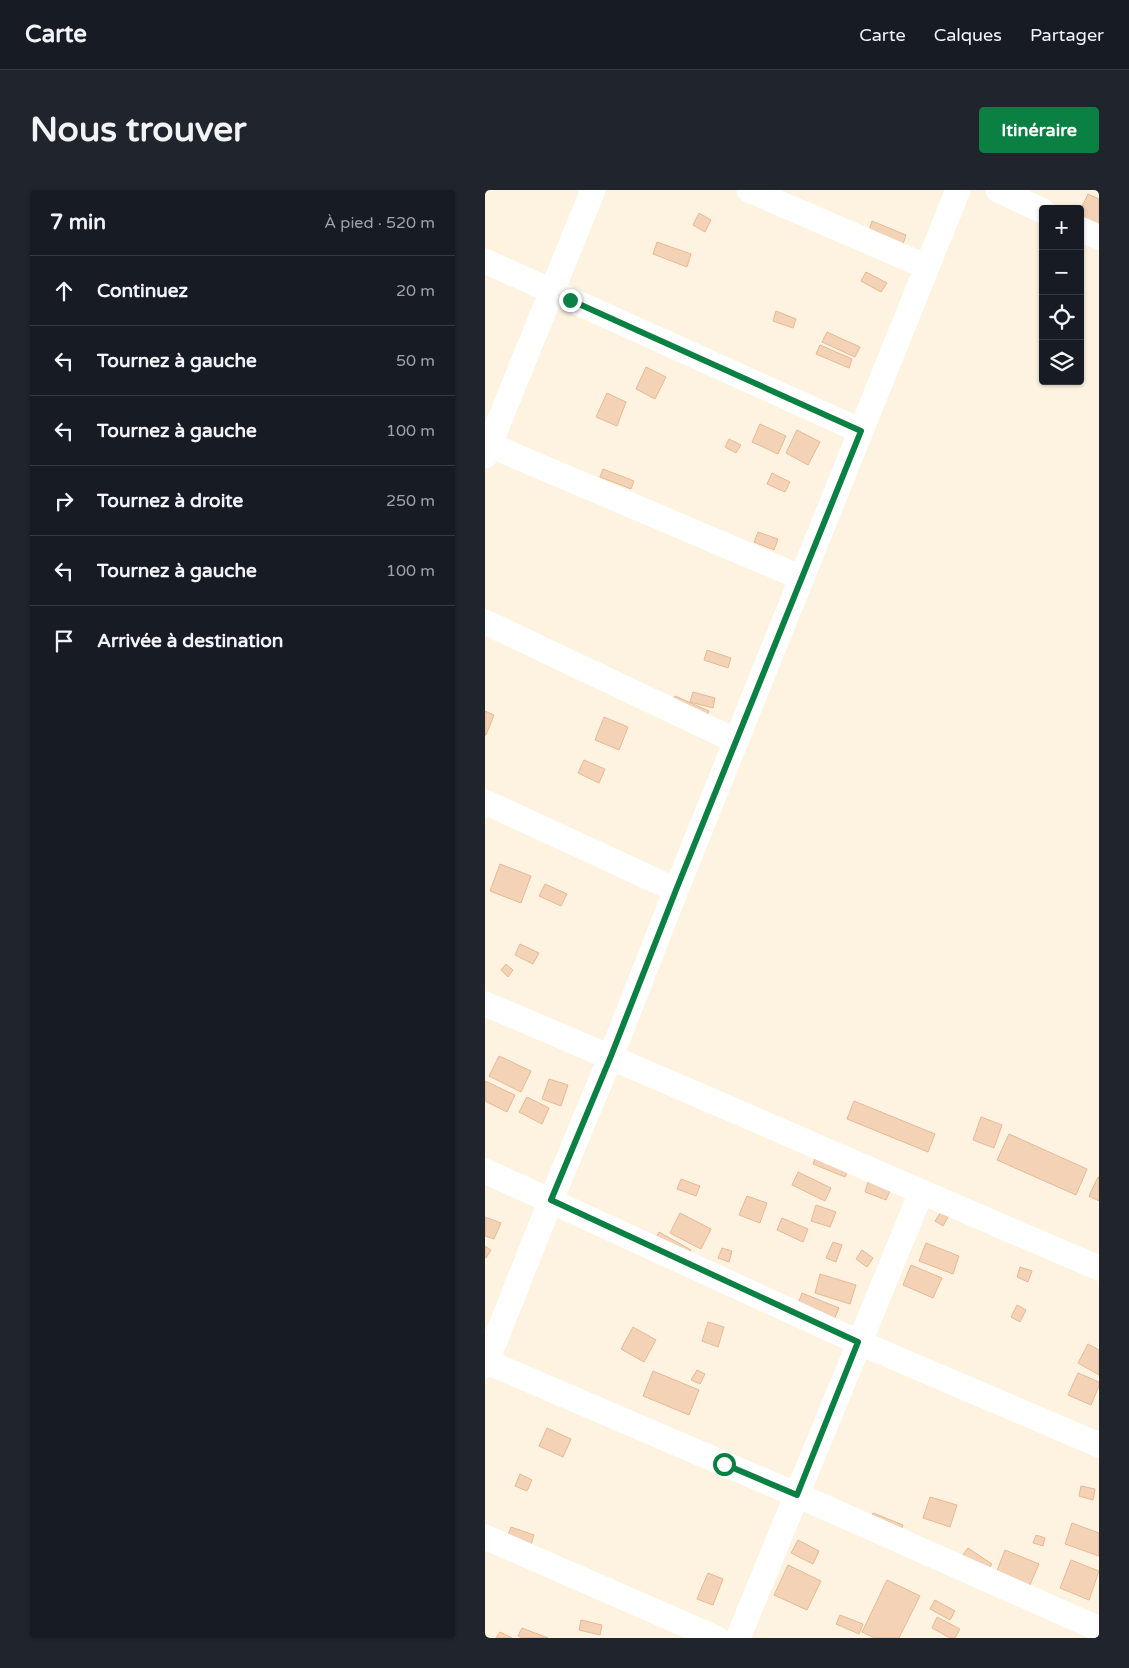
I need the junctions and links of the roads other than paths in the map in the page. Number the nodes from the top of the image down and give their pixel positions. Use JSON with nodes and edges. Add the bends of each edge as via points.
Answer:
{"nodes":[{"id":1,"x":593,"y":190,"type":"edge"},
{"id":2,"x":749,"y":190,"type":"edge"},
{"id":3,"x":958,"y":190,"type":"edge"},
{"id":4,"x":998,"y":190,"type":"edge"},
{"id":5,"x":1039,"y":209,"type":"edge"},
{"id":6,"x":1084,"y":230,"type":"edge"},
{"id":7,"x":1099,"y":237,"type":"edge"},
{"id":8,"x":485,"y":261,"type":"edge"},
{"id":9,"x":927,"y":267,"type":"junction"},
{"id":10,"x":552,"y":291,"type":"junction"},
{"id":11,"x":861,"y":431,"type":"junction"},
{"id":12,"x":487,"y":448,"type":"edge"},
{"id":13,"x":802,"y":578,"type":"junction"},
{"id":14,"x":485,"y":622,"type":"edge"},
{"id":15,"x":736,"y":741,"type":"junction"},
{"id":16,"x":485,"y":802,"type":"edge"},
{"id":17,"x":676,"y":890,"type":"junction"},
{"id":18,"x":485,"y":1004,"type":"edge"},
{"id":19,"x":611,"y":1056,"type":"junction"},
{"id":20,"x":485,"y":1171,"type":"edge"},
{"id":21,"x":921,"y":1193,"type":"junction"},
{"id":22,"x":551,"y":1200,"type":"junction"},
{"id":23,"x":1099,"y":1268,"type":"edge"},
{"id":24,"x":858,"y":1342,"type":"junction"},
{"id":25,"x":486,"y":1363,"type":"edge"},
{"id":26,"x":1099,"y":1445,"type":"edge"},
{"id":27,"x":797,"y":1495,"type":"junction"},
{"id":28,"x":485,"y":1537,"type":"edge"},
{"id":29,"x":1099,"y":1629,"type":"edge"},
{"id":30,"x":716,"y":1638,"type":"edge"},
{"id":31,"x":738,"y":1638,"type":"edge"}],
"edges":[{"from":1,"to":10,"type":"street"},
{"from":2,"to":9,"type":"street"},
{"from":3,"to":9,"type":"street"},
{"from":4,"to":5,"type":"street"},
{"from":6,"to":7,"type":"street"},
{"from":8,"to":10,"type":"street"},
{"from":9,"to":11,"type":"street"},
{"from":10,"to":11,"type":"street"},
{"from":10,"to":12,"type":"street"},
{"from":11,"to":13,"type":"street"},
{"from":12,"to":13,"type":"street"},
{"from":13,"to":15,"type":"street"},
{"from":14,"to":15,"type":"street"},
{"from":15,"to":17,"type":"street"},
{"from":16,"to":17,"type":"street"},
{"from":17,"to":19,"type":"street"},
{"from":18,"to":19,"type":"street"},
{"from":19,"to":21,"type":"street"},
{"from":19,"to":22,"type":"street"},
{"from":20,"to":22,"type":"street"},
{"from":21,"to":23,"type":"street"},
{"from":21,"to":24,"type":"street"},
{"from":22,"to":24,"type":"street"},
{"from":22,"to":25,"type":"street"},
{"from":24,"to":26,"type":"street"},
{"from":24,"to":27,"type":"street"},
{"from":25,"to":27,"type":"street"},
{"from":27,"to":29,"type":"street"},
{"from":27,"to":31,"type":"street"},
{"from":28,"to":30,"type":"street"}]}
